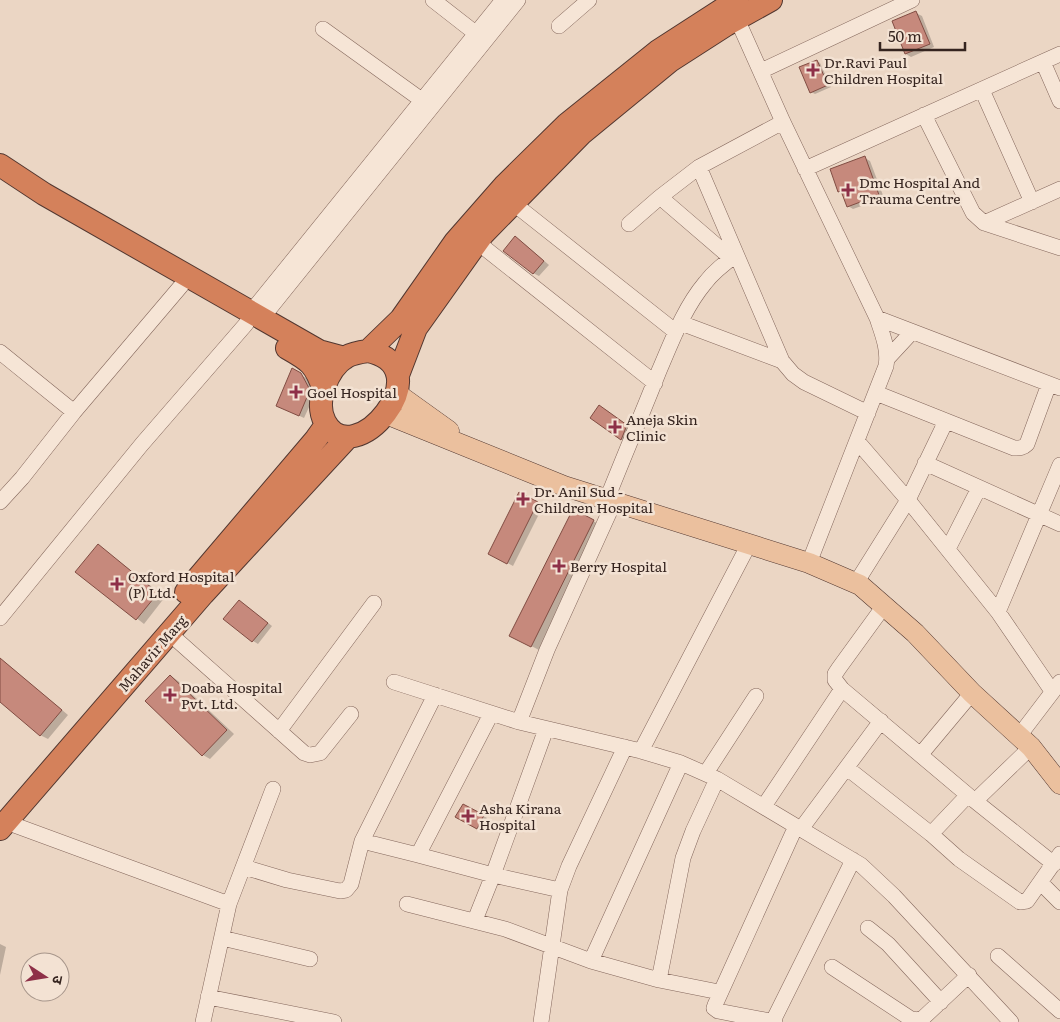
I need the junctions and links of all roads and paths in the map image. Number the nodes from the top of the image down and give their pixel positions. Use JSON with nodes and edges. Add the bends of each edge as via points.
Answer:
{"nodes":[{"id":1,"x":433,"y":0,"type":"edge"},
{"id":2,"x":503,"y":0,"type":"edge"},
{"id":3,"x":518,"y":0,"type":"edge"},
{"id":4,"x":589,"y":0,"type":"edge"},
{"id":5,"x":771,"y":0,"type":"edge"},
{"id":6,"x":912,"y":0,"type":"edge"},
{"id":7,"x":737,"y":9,"type":"edge"},
{"id":8,"x":559,"y":26,"type":"dead end"},
{"id":9,"x":323,"y":30,"type":"dead end"},
{"id":10,"x":480,"y":37,"type":"junction"},
{"id":11,"x":1060,"y":54,"type":"edge"},
{"id":12,"x":1043,"y":62,"type":"junction"},
{"id":13,"x":761,"y":71,"type":"junction"},
{"id":14,"x":982,"y":90,"type":"junction"},
{"id":15,"x":422,"y":101,"type":"junction"},
{"id":16,"x":1060,"y":102,"type":"edge"},
{"id":17,"x":924,"y":115,"type":"junction"},
{"id":18,"x":782,"y":122,"type":"junction"},
{"id":19,"x":0,"y":165,"type":"edge"},
{"id":20,"x":699,"y":167,"type":"junction"},
{"id":21,"x":805,"y":169,"type":"junction"},
{"id":22,"x":0,"y":178,"type":"edge"},
{"id":23,"x":26,"y":188,"type":"junction"},
{"id":24,"x":1060,"y":189,"type":"edge"},
{"id":25,"x":660,"y":197,"type":"junction"},
{"id":26,"x":513,"y":202,"type":"junction"},
{"id":27,"x":1032,"y":202,"type":"junction"},
{"id":28,"x":984,"y":223,"type":"junction"},
{"id":29,"x":629,"y":224,"type":"dead end"},
{"id":30,"x":477,"y":242,"type":"junction"},
{"id":31,"x":1060,"y":248,"type":"edge"},
{"id":32,"x":734,"y":257,"type":"junction"},
{"id":33,"x":181,"y":286,"type":"junction"},
{"id":34,"x":253,"y":318,"type":"junction"},
{"id":35,"x":877,"y":318,"type":"junction"},
{"id":36,"x":678,"y":328,"type":"junction"},
{"id":37,"x":912,"y":332,"type":"junction"},
{"id":38,"x":368,"y":351,"type":"junction"},
{"id":39,"x":0,"y":352,"type":"edge"},
{"id":40,"x":345,"y":358,"type":"junction"},
{"id":41,"x":887,"y":359,"type":"junction"},
{"id":42,"x":782,"y":361,"type":"junction"},
{"id":43,"x":655,"y":383,"type":"junction"},
{"id":44,"x":397,"y":384,"type":"junction"},
{"id":45,"x":1054,"y":386,"type":"edge"},
{"id":46,"x":324,"y":390,"type":"junction"},
{"id":47,"x":876,"y":393,"type":"junction"},
{"id":48,"x":74,"y":412,"type":"junction"},
{"id":49,"x":868,"y":413,"type":"junction"},
{"id":50,"x":386,"y":414,"type":"junction"},
{"id":51,"x":946,"y":421,"type":"junction"},
{"id":52,"x":326,"y":425,"type":"junction"},
{"id":53,"x":348,"y":437,"type":"junction"},
{"id":54,"x":857,"y":441,"type":"junction"},
{"id":55,"x":475,"y":450,"type":"junction"},
{"id":56,"x":925,"y":462,"type":"junction"},
{"id":57,"x":1060,"y":465,"type":"edge"},
{"id":58,"x":980,"y":488,"type":"junction"},
{"id":59,"x":611,"y":500,"type":"junction"},
{"id":60,"x":908,"y":500,"type":"junction"},
{"id":61,"x":0,"y":502,"type":"edge"},
{"id":62,"x":1040,"y":516,"type":"junction"},
{"id":63,"x":1060,"y":524,"type":"edge"},
{"id":64,"x":749,"y":544,"type":"junction"},
{"id":65,"x":948,"y":550,"type":"junction"},
{"id":66,"x":809,"y":563,"type":"junction"},
{"id":67,"x":856,"y":583,"type":"junction"},
{"id":68,"x":374,"y":603,"type":"dead end"},
{"id":69,"x":884,"y":606,"type":"junction"},
{"id":70,"x":998,"y":612,"type":"junction"},
{"id":71,"x":0,"y":618,"type":"edge"},
{"id":72,"x":170,"y":634,"type":"junction"},
{"id":73,"x":394,"y":682,"type":"dead end"},
{"id":74,"x":1056,"y":686,"type":"edge"},
{"id":75,"x":842,"y":688,"type":"junction"},
{"id":76,"x":972,"y":693,"type":"junction"},
{"id":77,"x":435,"y":696,"type":"junction"},
{"id":78,"x":756,"y":696,"type":"dead end"},
{"id":79,"x":351,"y":714,"type":"dead end"},
{"id":80,"x":491,"y":714,"type":"junction"},
{"id":81,"x":881,"y":721,"type":"junction"},
{"id":82,"x":519,"y":722,"type":"junction"},
{"id":83,"x":546,"y":729,"type":"junction"},
{"id":84,"x":279,"y":731,"type":"junction"},
{"id":85,"x":1025,"y":742,"type":"junction"},
{"id":86,"x":625,"y":747,"type":"junction"},
{"id":87,"x":641,"y":751,"type":"junction"},
{"id":88,"x":921,"y":754,"type":"junction"},
{"id":89,"x":681,"y":763,"type":"junction"},
{"id":90,"x":847,"y":768,"type":"junction"},
{"id":91,"x":712,"y":776,"type":"junction"},
{"id":92,"x":1060,"y":784,"type":"edge"},
{"id":93,"x":273,"y":789,"type":"dead end"},
{"id":94,"x":971,"y":798,"type":"junction"},
{"id":95,"x":764,"y":806,"type":"junction"},
{"id":96,"x":2,"y":819,"type":"edge"},
{"id":97,"x":798,"y":828,"type":"junction"},
{"id":98,"x":931,"y":834,"type":"junction"},
{"id":99,"x":362,"y":841,"type":"junction"},
{"id":100,"x":418,"y":855,"type":"junction"},
{"id":101,"x":1057,"y":859,"type":"edge"},
{"id":102,"x":853,"y":860,"type":"junction"},
{"id":103,"x":244,"y":867,"type":"junction"},
{"id":104,"x":493,"y":875,"type":"junction"},
{"id":105,"x":1041,"y":883,"type":"junction"},
{"id":106,"x":560,"y":890,"type":"junction"},
{"id":107,"x":1060,"y":902,"type":"edge"},
{"id":108,"x":229,"y":904,"type":"junction"},
{"id":109,"x":408,"y":904,"type":"dead end"},
{"id":110,"x":475,"y":920,"type":"junction"},
{"id":111,"x":868,"y":928,"type":"dead end"},
{"id":112,"x":222,"y":938,"type":"junction"},
{"id":113,"x":551,"y":947,"type":"junction"},
{"id":114,"x":998,"y":956,"type":"dead end"},
{"id":115,"x":310,"y":959,"type":"dead end"},
{"id":116,"x":591,"y":961,"type":"junction"},
{"id":117,"x":832,"y":968,"type":"dead end"},
{"id":118,"x":969,"y":975,"type":"junction"},
{"id":119,"x":659,"y":980,"type":"junction"},
{"id":120,"x":719,"y":992,"type":"junction"},
{"id":121,"x":208,"y":997,"type":"junction"},
{"id":122,"x":941,"y":1002,"type":"junction"},
{"id":123,"x":1060,"y":1010,"type":"edge"},
{"id":124,"x":203,"y":1022,"type":"edge"},
{"id":125,"x":334,"y":1022,"type":"edge"},
{"id":126,"x":541,"y":1022,"type":"edge"},
{"id":127,"x":774,"y":1022,"type":"edge"},
{"id":128,"x":1011,"y":1022,"type":"edge"}],
"edges":[{"from":1,"to":10,"type":"street"},
{"from":2,"to":10,"type":"street"},
{"from":3,"to":10,"type":"street"},
{"from":4,"to":8,"type":"street"},
{"from":5,"to":7,"type":"highway"},
{"from":6,"to":13,"type":"street"},
{"from":7,"to":13,"type":"street"},
{"from":7,"to":26,"type":"highway","via":[[588,128]]},
{"from":7,"to":38,"type":"highway","via":[[658,50],[566,124],[505,185],[455,242],[401,319]]},
{"from":9,"to":15,"type":"street"},
{"from":10,"to":15,"type":"street"},
{"from":10,"to":34,"type":"street"},
{"from":11,"to":12,"type":"street"},
{"from":12,"to":14,"type":"street"},
{"from":12,"to":16,"type":"street"},
{"from":13,"to":18,"type":"street"},
{"from":14,"to":17,"type":"street"},
{"from":14,"to":27,"type":"street"},
{"from":15,"to":34,"type":"street"},
{"from":17,"to":21,"type":"street"},
{"from":17,"to":28,"type":"street","via":[[973,213]]},
{"from":18,"to":20,"type":"street"},
{"from":18,"to":21,"type":"street"},
{"from":19,"to":23,"type":"highway"},
{"from":20,"to":25,"type":"street"},
{"from":20,"to":32,"type":"street"},
{"from":21,"to":35,"type":"street"},
{"from":22,"to":23,"type":"highway"},
{"from":23,"to":33,"type":"highway","via":[[38,204]]},
{"from":23,"to":34,"type":"highway","via":[[44,194]]},
{"from":24,"to":27,"type":"street"},
{"from":25,"to":29,"type":"street"},
{"from":25,"to":32,"type":"street"},
{"from":26,"to":30,"type":"highway"},
{"from":26,"to":36,"type":"street"},
{"from":27,"to":28,"type":"street"},
{"from":28,"to":31,"type":"street"},
{"from":30,"to":43,"type":"street"},
{"from":30,"to":44,"type":"highway","via":[[416,328]]},
{"from":32,"to":36,"type":"street","via":[[705,282]]},
{"from":32,"to":42,"type":"street"},
{"from":33,"to":34,"type":"highway"},
{"from":33,"to":48,"type":"street"},
{"from":34,"to":40,"type":"highway","via":[[319,350]]},
{"from":34,"to":46,"type":"highway","via":[[309,360]]},
{"from":34,"to":71,"type":"street","via":[[142,444]]},
{"from":35,"to":37,"type":"street"},
{"from":35,"to":41,"type":"street"},
{"from":36,"to":42,"type":"street"},
{"from":36,"to":43,"type":"street"},
{"from":37,"to":41,"type":"street"},
{"from":37,"to":45,"type":"street"},
{"from":38,"to":40,"type":"highway","via":[[356,352]]},
{"from":38,"to":44,"type":"highway","via":[[380,354],[395,366]]},
{"from":39,"to":48,"type":"street"},
{"from":40,"to":46,"type":"highway","via":[[329,376]]},
{"from":41,"to":47,"type":"street"},
{"from":42,"to":49,"type":"street","via":[[804,382]]},
{"from":43,"to":59,"type":"street"},
{"from":44,"to":50,"type":"highway"},
{"from":44,"to":55,"type":"main road"},
{"from":45,"to":51,"type":"street","via":[[1024,448],[1014,448]]},
{"from":46,"to":52,"type":"highway","via":[[321,403]]},
{"from":47,"to":49,"type":"street"},
{"from":47,"to":51,"type":"street"},
{"from":48,"to":61,"type":"street"},
{"from":49,"to":54,"type":"street"},
{"from":50,"to":53,"type":"highway","via":[[368,431]]},
{"from":50,"to":55,"type":"main road"},
{"from":51,"to":56,"type":"street"},
{"from":52,"to":53,"type":"highway","via":[[335,433]]},
{"from":52,"to":96,"type":"highway","name":"Mahavir Marg","via":[[192,584]]},
{"from":53,"to":72,"type":"highway","name":"Mahavir Marg"},
{"from":54,"to":60,"type":"street"},
{"from":54,"to":66,"type":"street"},
{"from":55,"to":59,"type":"main road","via":[[564,486]]},
{"from":56,"to":58,"type":"street"},
{"from":56,"to":60,"type":"street"},
{"from":57,"to":62,"type":"street"},
{"from":58,"to":62,"type":"street"},
{"from":58,"to":65,"type":"street"},
{"from":59,"to":64,"type":"main road"},
{"from":59,"to":82,"type":"street"},
{"from":60,"to":65,"type":"street"},
{"from":60,"to":67,"type":"street"},
{"from":62,"to":63,"type":"street"},
{"from":62,"to":70,"type":"street"},
{"from":64,"to":66,"type":"main road"},
{"from":64,"to":87,"type":"street"},
{"from":65,"to":70,"type":"street"},
{"from":66,"to":67,"type":"main road"},
{"from":67,"to":69,"type":"main road"},
{"from":68,"to":84,"type":"street"},
{"from":69,"to":75,"type":"street","via":[[835,674],[835,680]]},
{"from":69,"to":76,"type":"main road","via":[[915,632]]},
{"from":70,"to":74,"type":"street"},
{"from":72,"to":84,"type":"street"},
{"from":72,"to":96,"type":"highway","name":"Mahavir Marg"},
{"from":73,"to":77,"type":"street"},
{"from":74,"to":85,"type":"street"},
{"from":75,"to":81,"type":"street"},
{"from":75,"to":95,"type":"street"},
{"from":76,"to":85,"type":"main road"},
{"from":76,"to":88,"type":"street"},
{"from":77,"to":80,"type":"street"},
{"from":77,"to":99,"type":"street"},
{"from":78,"to":91,"type":"street"},
{"from":79,"to":84,"type":"street","via":[[315,755],[304,753]]},
{"from":80,"to":82,"type":"street"},
{"from":80,"to":100,"type":"street"},
{"from":81,"to":88,"type":"street"},
{"from":81,"to":90,"type":"street"},
{"from":82,"to":83,"type":"street"},
{"from":83,"to":86,"type":"street"},
{"from":83,"to":104,"type":"street"},
{"from":85,"to":92,"type":"main road"},
{"from":85,"to":94,"type":"street"},
{"from":86,"to":87,"type":"street"},
{"from":86,"to":106,"type":"street"},
{"from":87,"to":89,"type":"street"},
{"from":88,"to":94,"type":"street"},
{"from":89,"to":91,"type":"street"},
{"from":89,"to":116,"type":"street"},
{"from":90,"to":97,"type":"street"},
{"from":90,"to":98,"type":"street"},
{"from":91,"to":95,"type":"street"},
{"from":91,"to":119,"type":"street","via":[[683,858]]},
{"from":93,"to":103,"type":"street"},
{"from":94,"to":98,"type":"street"},
{"from":94,"to":101,"type":"street"},
{"from":95,"to":97,"type":"street"},
{"from":96,"to":108,"type":"street"},
{"from":97,"to":102,"type":"street"},
{"from":97,"to":120,"type":"street"},
{"from":98,"to":105,"type":"street","via":[[959,859],[1020,902],[1027,901]]},
{"from":99,"to":100,"type":"street"},
{"from":99,"to":103,"type":"street","via":[[351,884],[340,892]]},
{"from":100,"to":104,"type":"street"},
{"from":101,"to":105,"type":"street"},
{"from":102,"to":118,"type":"street","via":[[894,896]]},
{"from":102,"to":127,"type":"street"},
{"from":103,"to":108,"type":"street"},
{"from":104,"to":106,"type":"street"},
{"from":104,"to":110,"type":"street"},
{"from":105,"to":107,"type":"street"},
{"from":106,"to":113,"type":"street"},
{"from":108,"to":112,"type":"street"},
{"from":109,"to":110,"type":"street"},
{"from":110,"to":113,"type":"street"},
{"from":111,"to":122,"type":"street","via":[[888,944]]},
{"from":112,"to":115,"type":"street"},
{"from":112,"to":121,"type":"street"},
{"from":113,"to":116,"type":"street"},
{"from":113,"to":126,"type":"street"},
{"from":114,"to":123,"type":"street"},
{"from":116,"to":119,"type":"street"},
{"from":117,"to":122,"type":"street","via":[[911,1019],[924,1018]]},
{"from":118,"to":122,"type":"street"},
{"from":118,"to":128,"type":"street"},
{"from":119,"to":120,"type":"street"},
{"from":120,"to":127,"type":"street","via":[[716,1010]]},
{"from":121,"to":124,"type":"street"},
{"from":121,"to":125,"type":"street"}]}
